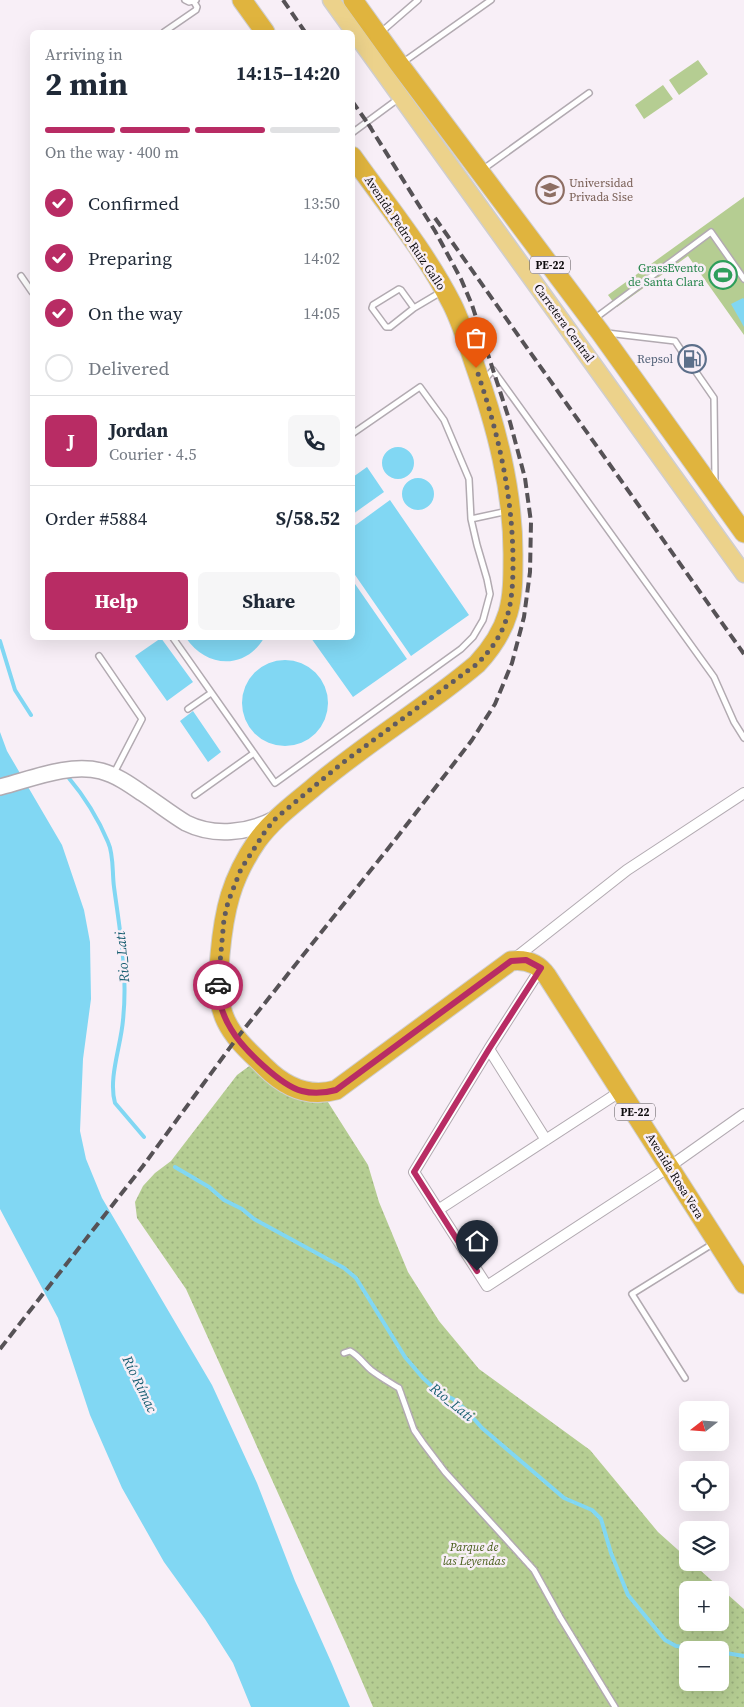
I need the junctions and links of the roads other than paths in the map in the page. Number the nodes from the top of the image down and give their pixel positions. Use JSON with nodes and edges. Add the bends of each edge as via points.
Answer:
{"nodes":[{"id":1,"x":184,"y":0,"type":"edge"},
{"id":2,"x":242,"y":0,"type":"edge"},
{"id":3,"x":331,"y":0,"type":"edge"},
{"id":4,"x":353,"y":0,"type":"edge"},
{"id":5,"x":418,"y":0,"type":"edge"},
{"id":6,"x":490,"y":0,"type":"edge"},
{"id":7,"x":195,"y":1,"type":"edge"},
{"id":8,"x":167,"y":30,"type":"edge"},
{"id":9,"x":264,"y":30,"type":"edge"},
{"id":10,"x":353,"y":30,"type":"edge"},
{"id":11,"x":355,"y":33,"type":"edge"},
{"id":12,"x":378,"y":35,"type":"junction"},
{"id":13,"x":399,"y":64,"type":"junction"},
{"id":14,"x":589,"y":93,"type":"dead end"},
{"id":15,"x":401,"y":96,"type":"junction"},
{"id":16,"x":355,"y":131,"type":"edge"},
{"id":17,"x":355,"y":160,"type":"edge"},
{"id":18,"x":479,"y":172,"type":"junction"},
{"id":19,"x":21,"y":276,"type":"dead end"},
{"id":20,"x":744,"y":279,"type":"edge"},
{"id":21,"x":30,"y":289,"type":"edge"},
{"id":22,"x":444,"y":290,"type":"junction"},
{"id":23,"x":414,"y":308,"type":"junction"},
{"id":24,"x":595,"y":326,"type":"junction"},
{"id":25,"x":682,"y":353,"type":"dead end"},
{"id":26,"x":696,"y":372,"type":"dead end"},
{"id":27,"x":481,"y":383,"type":"junction"},
{"id":28,"x":355,"y":432,"type":"edge"},
{"id":29,"x":715,"y":492,"type":"junction"},
{"id":30,"x":511,"y":510,"type":"junction"},
{"id":31,"x":471,"y":519,"type":"junction"},
{"id":32,"x":744,"y":533,"type":"edge"},
{"id":33,"x":744,"y":574,"type":"edge"},
{"id":34,"x":174,"y":640,"type":"edge"},
{"id":35,"x":99,"y":656,"type":"dead end"},
{"id":36,"x":211,"y":693,"type":"junction"},
{"id":37,"x":188,"y":708,"type":"dead end"},
{"id":38,"x":744,"y":738,"type":"edge"},
{"id":39,"x":254,"y":753,"type":"junction"},
{"id":40,"x":113,"y":775,"type":"junction"},
{"id":41,"x":0,"y":787,"type":"edge"},
{"id":42,"x":744,"y":793,"type":"edge"},
{"id":43,"x":195,"y":795,"type":"dead end"},
{"id":44,"x":276,"y":818,"type":"junction"},
{"id":45,"x":511,"y":961,"type":"junction"},
{"id":46,"x":541,"y":968,"type":"junction"},
{"id":47,"x":489,"y":1049,"type":"junction"},
{"id":48,"x":621,"y":1091,"type":"junction"},
{"id":49,"x":744,"y":1114,"type":"edge"},
{"id":50,"x":546,"y":1140,"type":"junction"},
{"id":51,"x":669,"y":1167,"type":"junction"},
{"id":52,"x":438,"y":1210,"type":"junction"},
{"id":53,"x":716,"y":1241,"type":"junction"},
{"id":54,"x":741,"y":1273,"type":"edge"},
{"id":55,"x":344,"y":1353,"type":"dead end"},
{"id":56,"x":685,"y":1378,"type":"dead end"},
{"id":57,"x":615,"y":1707,"type":"edge"}],
"edges":[{"from":1,"to":7,"type":"lane"},
{"from":2,"to":9,"type":"highway"},
{"from":3,"to":10,"type":"main road","name":"Carretera Central"},
{"from":4,"to":12,"type":"highway","name":"Carretera Central","number":"PE-22"},
{"from":5,"to":12,"type":"lane"},
{"from":6,"to":13,"type":"lane"},
{"from":7,"to":8,"type":"lane","via":[[196,10]]},
{"from":11,"to":15,"type":"main road","name":"Carretera Central"},
{"from":12,"to":13,"type":"highway","name":"Carretera Central","number":"PE-22"},
{"from":13,"to":18,"type":"highway","name":"Carretera Central","number":"PE-22"},
{"from":14,"to":18,"type":"lane"},
{"from":15,"to":16,"type":"lane"},
{"from":15,"to":33,"type":"main road","name":"Carretera Central"},
{"from":17,"to":22,"type":"highway","name":"Avenida Pedro Ruiz Gallo"},
{"from":18,"to":24,"type":"highway","name":"Carretera Central","number":"PE-22"},
{"from":19,"to":21,"type":"lane"},
{"from":20,"to":24,"type":"lane","via":[[711,232]]},
{"from":22,"to":23,"type":"lane"},
{"from":22,"to":27,"type":"highway","name":"Avenida Pedro Ruiz Gallo","via":[[461,324]]},
{"from":23,"to":23,"type":"lane","via":[[390,328],[372,308],[399,289]]},
{"from":24,"to":25,"type":"lane","via":[[675,342]]},
{"from":24,"to":29,"type":"highway","name":"Carretera Central","number":"PE-22"},
{"from":26,"to":29,"type":"lane","via":[[714,398]]},
{"from":27,"to":30,"type":"highway","name":"Avenida Pedro Ruiz Gallo","via":[[502,454]]},
{"from":27,"to":38,"type":"lane","via":[[493,370],[714,677]]},
{"from":28,"to":31,"type":"lane","via":[[420,387],[444,420],[469,479]]},
{"from":29,"to":32,"type":"highway","name":"Carretera Central","number":"PE-22"},
{"from":30,"to":31,"type":"lane"},
{"from":30,"to":44,"type":"highway","name":"Avenida Pedro Ruiz Gallo","via":[[511,597],[504,624],[492,647],[468,671],[341,764]]},
{"from":31,"to":39,"type":"lane","via":[[490,594],[473,637],[461,649],[275,783]]},
{"from":34,"to":36,"type":"lane"},
{"from":35,"to":40,"type":"lane","via":[[142,719]]},
{"from":36,"to":37,"type":"lane"},
{"from":36,"to":39,"type":"lane"},
{"from":39,"to":43,"type":"lane"},
{"from":40,"to":41,"type":"street","via":[[77,768]]},
{"from":40,"to":44,"type":"street","via":[[186,823],[202,828],[242,831]]},
{"from":42,"to":45,"type":"street","via":[[627,870]]},
{"from":44,"to":45,"type":"highway","name":"Avenida Pedro Ruiz Gallo","via":[[252,849],[234,885],[224,919],[218,990],[223,1013],[237,1038],[287,1085],[312,1093],[336,1090]]},
{"from":45,"to":46,"type":"highway","via":[[526,960]]},
{"from":46,"to":47,"type":"street"},
{"from":46,"to":48,"type":"highway","name":"Avenida Rosa Vera","number":"PE-22"},
{"from":47,"to":50,"type":"street"},
{"from":47,"to":52,"type":"street","via":[[414,1172]]},
{"from":48,"to":50,"type":"street"},
{"from":48,"to":51,"type":"highway","name":"Avenida Rosa Vera","number":"PE-22"},
{"from":49,"to":51,"type":"street"},
{"from":50,"to":52,"type":"street"},
{"from":51,"to":52,"type":"street","via":[[487,1286]]},
{"from":51,"to":53,"type":"highway","name":"Avenida Rosa Vera","number":"PE-22"},
{"from":53,"to":54,"type":"highway","name":"Avenida Rosa Vera","number":"PE-22"},
{"from":53,"to":56,"type":"lane","via":[[632,1294]]},
{"from":55,"to":57,"type":"lane","via":[[350,1351],[382,1379],[399,1388],[414,1430],[445,1472],[534,1570]]}]}
